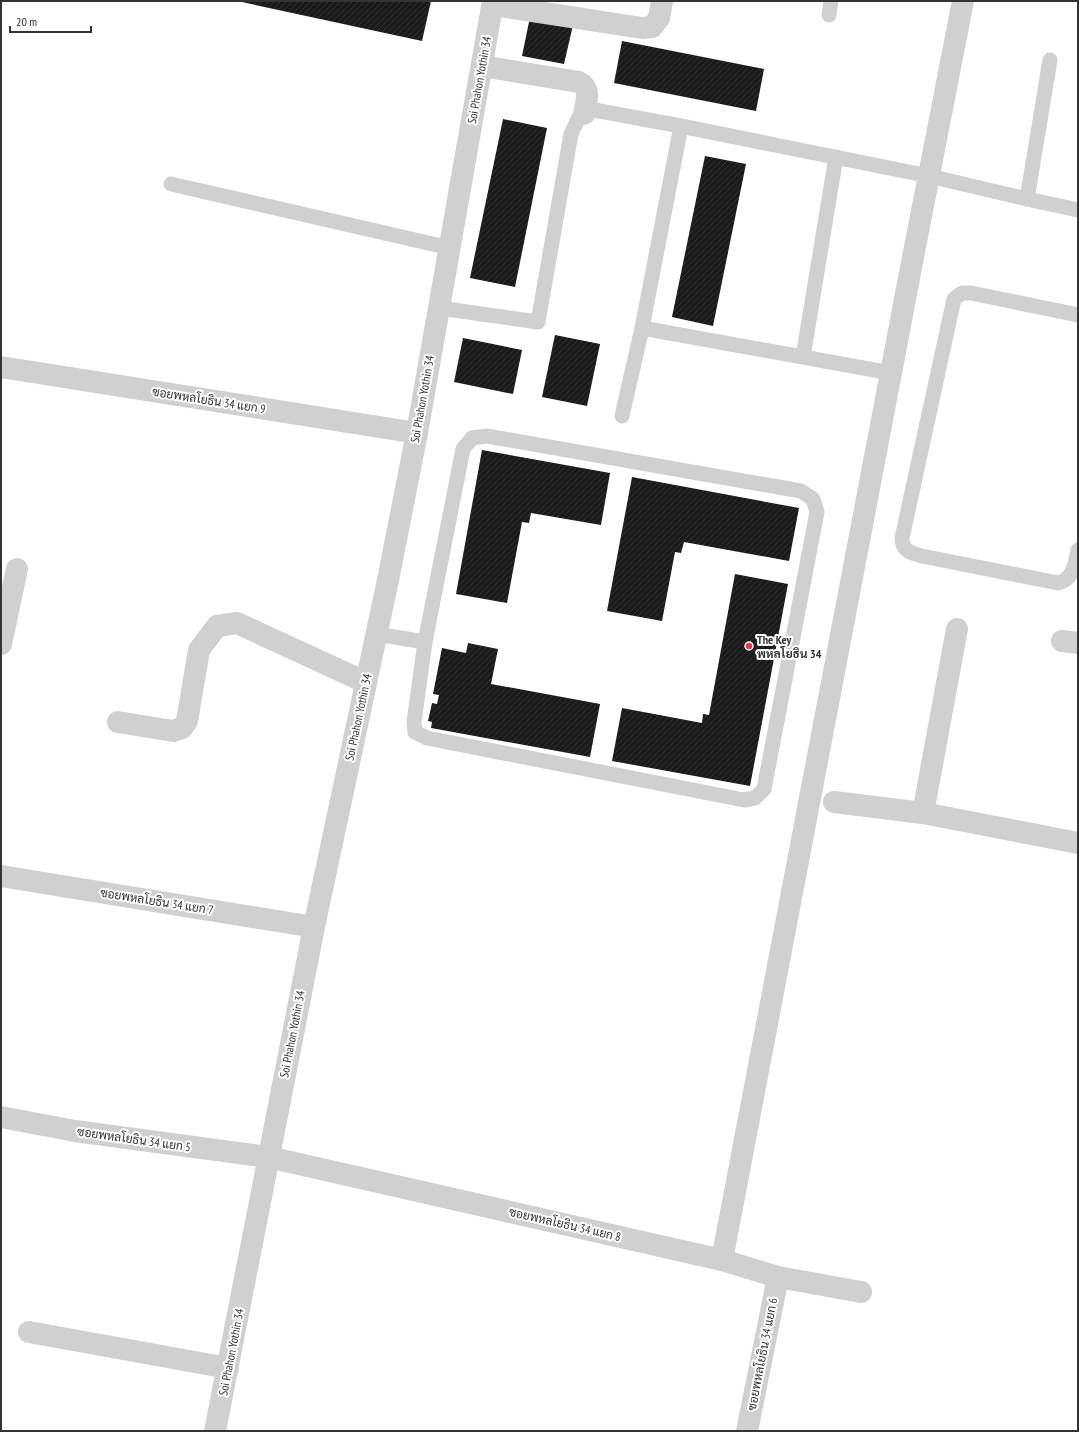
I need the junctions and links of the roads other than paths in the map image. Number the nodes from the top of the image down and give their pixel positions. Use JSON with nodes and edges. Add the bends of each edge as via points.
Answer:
{"nodes":[{"id":1,"x":662,"y":1,"type":"edge"},
{"id":2,"x":963,"y":1,"type":"edge"},
{"id":3,"x":493,"y":3,"type":"edge"},
{"id":4,"x":575,"y":10,"type":"edge"},
{"id":5,"x":1050,"y":60,"type":"dead end"},
{"id":6,"x":482,"y":66,"type":"junction"},
{"id":7,"x":584,"y":114,"type":"junction"},
{"id":8,"x":681,"y":126,"type":"junction"},
{"id":9,"x":836,"y":157,"type":"junction"},
{"id":10,"x":929,"y":176,"type":"junction"},
{"id":11,"x":171,"y":184,"type":"dead end"},
{"id":12,"x":1027,"y":200,"type":"junction"},
{"id":13,"x":1078,"y":210,"type":"edge"},
{"id":14,"x":450,"y":248,"type":"junction"},
{"id":15,"x":439,"y":308,"type":"junction"},
{"id":16,"x":1078,"y":315,"type":"edge"},
{"id":17,"x":642,"y":328,"type":"junction"},
{"id":18,"x":802,"y":357,"type":"junction"},
{"id":19,"x":1,"y":367,"type":"edge"},
{"id":20,"x":890,"y":373,"type":"junction"},
{"id":21,"x":622,"y":416,"type":"dead end"},
{"id":22,"x":417,"y":433,"type":"junction"},
{"id":23,"x":1078,"y":550,"type":"edge"},
{"id":24,"x":17,"y":569,"type":"dead end"},
{"id":25,"x":957,"y":629,"type":"dead end"},
{"id":26,"x":376,"y":634,"type":"junction"},
{"id":27,"x":425,"y":642,"type":"junction"},
{"id":28,"x":1,"y":644,"type":"edge"},
{"id":29,"x":365,"y":682,"type":"junction"},
{"id":30,"x":118,"y":722,"type":"dead end"},
{"id":31,"x":834,"y":802,"type":"dead end"},
{"id":32,"x":923,"y":813,"type":"junction"},
{"id":33,"x":1078,"y":843,"type":"edge"},
{"id":34,"x":1,"y":876,"type":"edge"},
{"id":35,"x":314,"y":927,"type":"junction"},
{"id":36,"x":1,"y":1116,"type":"edge"},
{"id":37,"x":268,"y":1157,"type":"junction"},
{"id":38,"x":722,"y":1260,"type":"junction"},
{"id":39,"x":778,"y":1277,"type":"junction"},
{"id":40,"x":862,"y":1292,"type":"dead end"},
{"id":41,"x":29,"y":1332,"type":"dead end"},
{"id":42,"x":228,"y":1368,"type":"junction"},
{"id":43,"x":215,"y":1431,"type":"edge"},
{"id":44,"x":747,"y":1431,"type":"edge"}],
"edges":[{"from":1,"to":4,"type":"street","via":[[659,18],[652,27],[642,28]]},
{"from":2,"to":10,"type":"street"},
{"from":3,"to":4,"type":"street"},
{"from":3,"to":6,"type":"street","name":"Soi Phahon Yothin 34"},
{"from":5,"to":12,"type":"lane"},
{"from":6,"to":7,"type":"street","via":[[578,82],[585,86],[587,92]]},
{"from":6,"to":14,"type":"street","name":"Soi Phahon Yothin 34"},
{"from":7,"to":8,"type":"lane","via":[[594,110]]},
{"from":7,"to":15,"type":"lane","via":[[579,117],[571,134],[538,322]]},
{"from":8,"to":9,"type":"lane"},
{"from":8,"to":17,"type":"lane"},
{"from":9,"to":10,"type":"lane"},
{"from":9,"to":18,"type":"lane"},
{"from":10,"to":12,"type":"lane"},
{"from":10,"to":20,"type":"street"},
{"from":11,"to":14,"type":"lane"},
{"from":12,"to":13,"type":"lane"},
{"from":14,"to":15,"type":"street","name":"Soi Phahon Yothin 34"},
{"from":15,"to":22,"type":"street","name":"Soi Phahon Yothin 34"},
{"from":16,"to":23,"type":"lane","via":[[971,293],[962,293],[954,299],[902,538],[905,549],[922,556],[1058,583],[1070,576],[1075,567]]},
{"from":17,"to":18,"type":"lane"},
{"from":17,"to":21,"type":"lane"},
{"from":18,"to":20,"type":"lane"},
{"from":19,"to":22,"type":"street","name":"ซอยพหลโยธิน 34 แยก 9"},
{"from":20,"to":38,"type":"street"},
{"from":22,"to":26,"type":"street","name":"Soi Phahon Yothin 34"},
{"from":24,"to":28,"type":"street"},
{"from":25,"to":32,"type":"street"},
{"from":26,"to":27,"type":"lane"},
{"from":26,"to":29,"type":"street","name":"Soi Phahon Yothin 34"},
{"from":27,"to":27,"type":"lane","via":[[463,448],[472,438],[487,436],[801,491],[813,499],[817,512],[764,789],[755,798],[744,800],[427,738],[415,732],[414,722]]},
{"from":29,"to":30,"type":"street","via":[[237,623],[217,626],[199,650],[187,721],[182,728],[173,731]]},
{"from":29,"to":35,"type":"street","name":"Soi Phahon Yothin 34"},
{"from":31,"to":32,"type":"street"},
{"from":32,"to":33,"type":"street"},
{"from":34,"to":35,"type":"street","name":"ซอยพหลโยธิน 34 แยก 7"},
{"from":35,"to":37,"type":"street","name":"Soi Phahon Yothin 34"},
{"from":36,"to":37,"type":"street","name":"ซอยพหลโยธิน 34 แยก 5","via":[[75,1131]]},
{"from":37,"to":38,"type":"street","name":"ซอยพหลโยธิน 34 แยก 8"},
{"from":37,"to":42,"type":"street","name":"Soi Phahon Yothin 34"},
{"from":38,"to":39,"type":"street","name":"ซอยพหลโยธิน 34 แยก 8"},
{"from":39,"to":40,"type":"street","name":"ซอยพหลโยธิน 34 แยก 8"},
{"from":39,"to":44,"type":"street","name":"ซอยพหลโยธิน 34 แยก 6"},
{"from":41,"to":42,"type":"street"},
{"from":42,"to":43,"type":"street","name":"Soi Phahon Yothin 34"}]}
